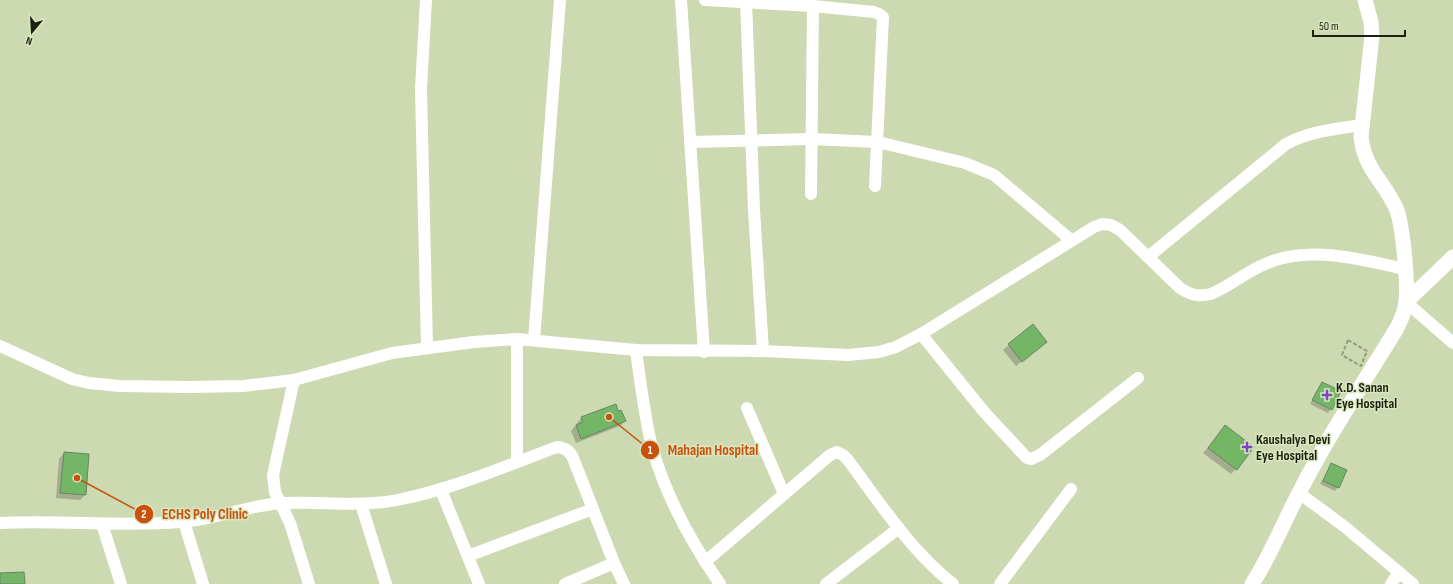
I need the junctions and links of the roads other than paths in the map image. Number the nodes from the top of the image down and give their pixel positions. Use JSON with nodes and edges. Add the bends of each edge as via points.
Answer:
{"nodes":[{"id":1,"x":426,"y":0,"type":"edge"},
{"id":2,"x":560,"y":0,"type":"edge"},
{"id":3,"x":681,"y":0,"type":"edge"},
{"id":4,"x":705,"y":0,"type":"edge"},
{"id":5,"x":1365,"y":0,"type":"edge"},
{"id":6,"x":746,"y":2,"type":"junction"},
{"id":7,"x":813,"y":6,"type":"junction"},
{"id":8,"x":1362,"y":125,"type":"junction"},
{"id":9,"x":811,"y":139,"type":"junction"},
{"id":10,"x":751,"y":140,"type":"junction"},
{"id":11,"x":690,"y":142,"type":"junction"},
{"id":12,"x":878,"y":142,"type":"junction"},
{"id":13,"x":875,"y":186,"type":"dead end"},
{"id":14,"x":811,"y":194,"type":"dead end"},
{"id":15,"x":1071,"y":240,"type":"junction"},
{"id":16,"x":1148,"y":257,"type":"junction"},
{"id":17,"x":1453,"y":257,"type":"edge"},
{"id":18,"x":1404,"y":270,"type":"junction"},
{"id":19,"x":1406,"y":302,"type":"junction"},
{"id":20,"x":921,"y":334,"type":"junction"},
{"id":21,"x":517,"y":339,"type":"junction"},
{"id":22,"x":534,"y":340,"type":"junction"},
{"id":23,"x":1453,"y":343,"type":"edge"},
{"id":24,"x":0,"y":346,"type":"edge"},
{"id":25,"x":427,"y":347,"type":"junction"},
{"id":26,"x":636,"y":350,"type":"junction"},
{"id":27,"x":763,"y":351,"type":"junction"},
{"id":28,"x":704,"y":352,"type":"junction"},
{"id":29,"x":1138,"y":378,"type":"dead end"},
{"id":30,"x":294,"y":380,"type":"junction"},
{"id":31,"x":746,"y":408,"type":"dead end"},
{"id":32,"x":517,"y":462,"type":"junction"},
{"id":33,"x":1071,"y":489,"type":"dead end"},
{"id":34,"x":441,"y":490,"type":"junction"},
{"id":35,"x":1299,"y":493,"type":"junction"},
{"id":36,"x":784,"y":494,"type":"junction"},
{"id":37,"x":281,"y":503,"type":"junction"},
{"id":38,"x":361,"y":504,"type":"junction"},
{"id":39,"x":593,"y":509,"type":"junction"},
{"id":40,"x":184,"y":522,"type":"junction"},
{"id":41,"x":0,"y":523,"type":"edge"},
{"id":42,"x":102,"y":524,"type":"junction"},
{"id":43,"x":899,"y":528,"type":"junction"},
{"id":44,"x":468,"y":556,"type":"junction"},
{"id":45,"x":705,"y":562,"type":"junction"},
{"id":46,"x":614,"y":563,"type":"junction"},
{"id":47,"x":1399,"y":572,"type":"junction"},
{"id":48,"x":121,"y":584,"type":"edge"},
{"id":49,"x":203,"y":584,"type":"edge"},
{"id":50,"x":310,"y":584,"type":"edge"},
{"id":51,"x":386,"y":584,"type":"edge"},
{"id":52,"x":479,"y":584,"type":"edge"},
{"id":53,"x":565,"y":584,"type":"edge"},
{"id":54,"x":624,"y":584,"type":"edge"},
{"id":55,"x":720,"y":584,"type":"edge"},
{"id":56,"x":826,"y":584,"type":"edge"},
{"id":57,"x":952,"y":584,"type":"edge"},
{"id":58,"x":1000,"y":584,"type":"edge"},
{"id":59,"x":1252,"y":584,"type":"edge"},
{"id":60,"x":1391,"y":584,"type":"edge"},
{"id":61,"x":1413,"y":584,"type":"edge"}],
"edges":[{"from":1,"to":25,"type":"street","via":[[421,89]]},
{"from":2,"to":22,"type":"street"},
{"from":3,"to":11,"type":"street"},
{"from":4,"to":6,"type":"street"},
{"from":5,"to":8,"type":"street","via":[[1372,36]]},
{"from":6,"to":7,"type":"street"},
{"from":6,"to":10,"type":"street"},
{"from":7,"to":9,"type":"street"},
{"from":7,"to":12,"type":"street","via":[[874,12],[883,17]]},
{"from":8,"to":16,"type":"street","via":[[1314,133],[1286,144]]},
{"from":8,"to":18,"type":"street","via":[[1363,154],[1390,198],[1400,221]]},
{"from":9,"to":10,"type":"street"},
{"from":9,"to":12,"type":"street"},
{"from":9,"to":14,"type":"street"},
{"from":10,"to":11,"type":"street"},
{"from":10,"to":27,"type":"street"},
{"from":11,"to":28,"type":"street"},
{"from":12,"to":13,"type":"street"},
{"from":12,"to":15,"type":"street","via":[[982,169],[1005,183]]},
{"from":15,"to":16,"type":"street","via":[[1102,224],[1111,225],[1120,230]]},
{"from":15,"to":20,"type":"street"},
{"from":16,"to":18,"type":"street","via":[[1180,288],[1192,295],[1203,296],[1219,291],[1266,263],[1301,256],[1344,257]]},
{"from":17,"to":19,"type":"street"},
{"from":18,"to":19,"type":"street"},
{"from":19,"to":23,"type":"street"},
{"from":19,"to":35,"type":"street","via":[[1397,328]]},
{"from":20,"to":27,"type":"street","via":[[896,347],[878,352],[848,355]]},
{"from":20,"to":29,"type":"street","via":[[985,413],[1026,458],[1032,459],[1040,455]]},
{"from":21,"to":22,"type":"street"},
{"from":21,"to":25,"type":"street"},
{"from":21,"to":32,"type":"street"},
{"from":22,"to":26,"type":"street"},
{"from":24,"to":30,"type":"street","via":[[72,378],[102,385],[243,386]]},
{"from":25,"to":30,"type":"street","via":[[392,353]]},
{"from":26,"to":28,"type":"street"},
{"from":26,"to":45,"type":"street","via":[[652,444],[675,504]]},
{"from":27,"to":28,"type":"street"},
{"from":30,"to":37,"type":"street","via":[[273,475],[275,492]]},
{"from":31,"to":36,"type":"street"},
{"from":32,"to":34,"type":"street"},
{"from":32,"to":39,"type":"street","via":[[556,447],[568,449]]},
{"from":33,"to":58,"type":"street"},
{"from":34,"to":38,"type":"street","via":[[401,500]]},
{"from":34,"to":44,"type":"street"},
{"from":35,"to":47,"type":"street"},
{"from":35,"to":59,"type":"street","via":[[1279,537]]},
{"from":36,"to":43,"type":"street","via":[[837,452],[848,460]]},
{"from":36,"to":45,"type":"street"},
{"from":37,"to":38,"type":"street"},
{"from":37,"to":40,"type":"street"},
{"from":37,"to":50,"type":"street"},
{"from":38,"to":51,"type":"street"},
{"from":39,"to":44,"type":"street"},
{"from":39,"to":46,"type":"street"},
{"from":40,"to":42,"type":"street"},
{"from":40,"to":49,"type":"street"},
{"from":41,"to":42,"type":"street"},
{"from":42,"to":48,"type":"street"},
{"from":43,"to":56,"type":"street"},
{"from":43,"to":57,"type":"street","via":[[924,558]]},
{"from":44,"to":52,"type":"street"},
{"from":45,"to":55,"type":"street"},
{"from":46,"to":53,"type":"street"},
{"from":46,"to":54,"type":"street"},
{"from":47,"to":60,"type":"street"},
{"from":47,"to":61,"type":"street"}]}
